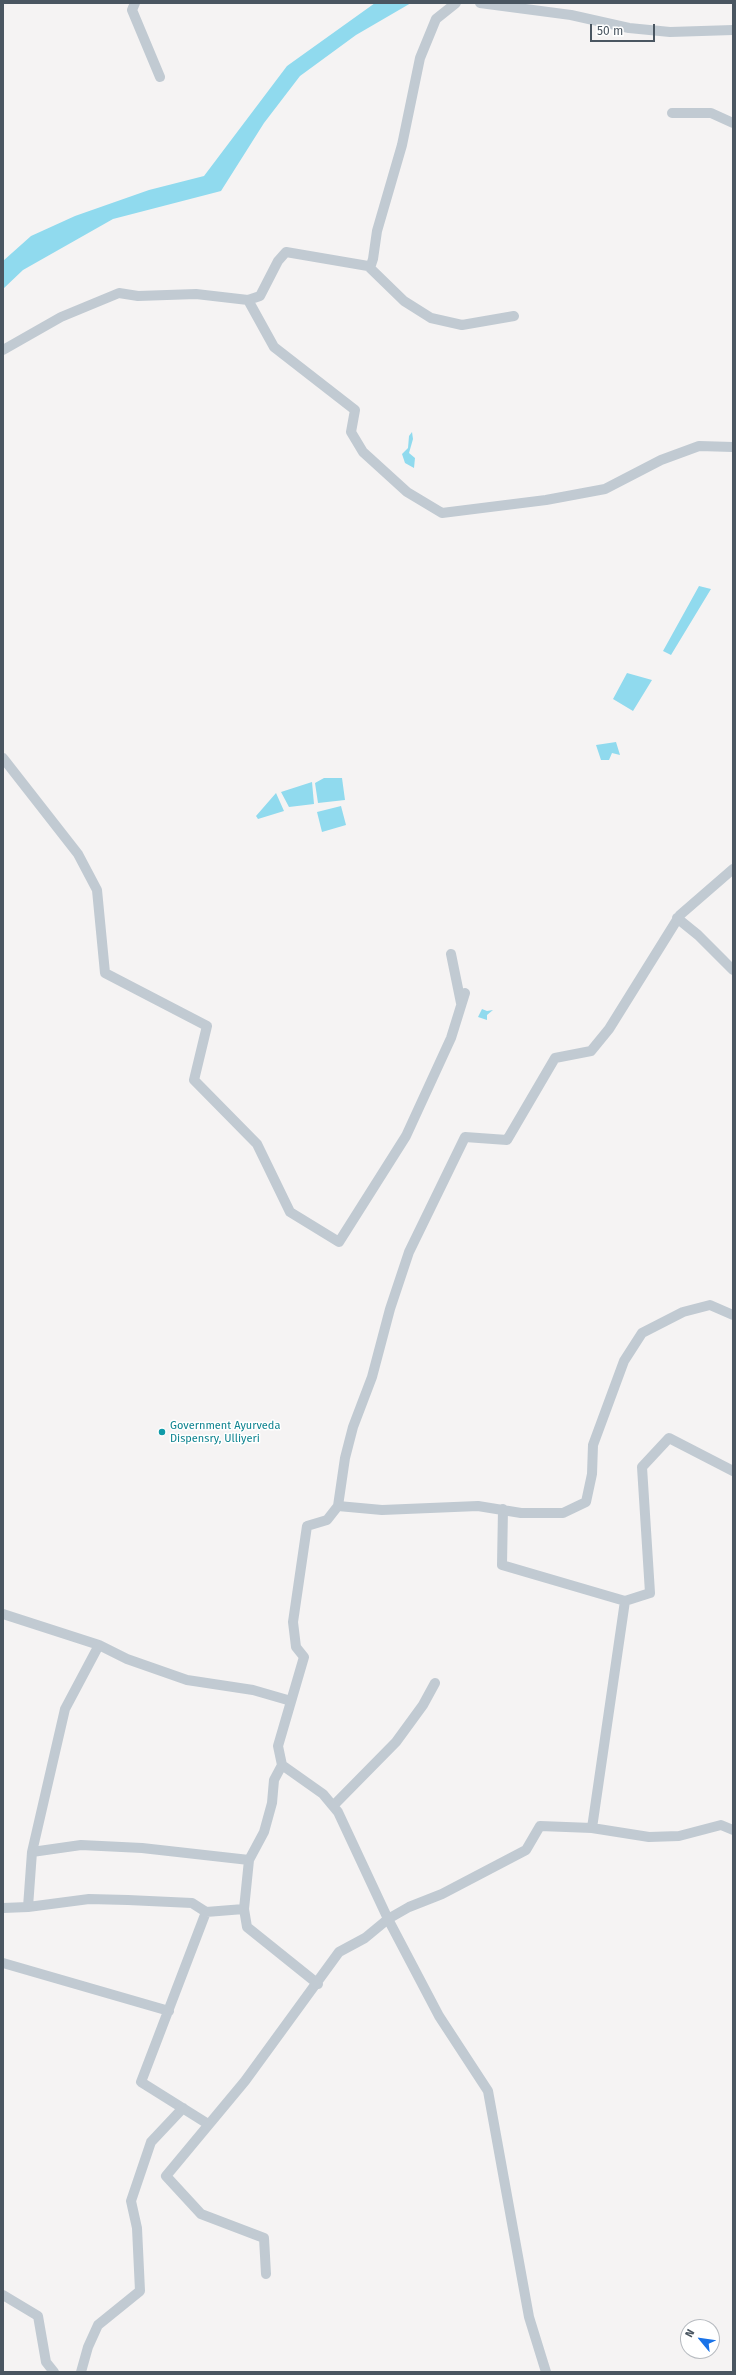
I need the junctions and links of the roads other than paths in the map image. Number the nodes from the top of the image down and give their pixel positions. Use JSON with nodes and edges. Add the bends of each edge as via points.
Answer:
{"nodes":[{"id":1,"x":135,"y":3,"type":"edge"},
{"id":2,"x":456,"y":3,"type":"edge"},
{"id":3,"x":480,"y":3,"type":"edge"},
{"id":4,"x":733,"y":30,"type":"edge"},
{"id":5,"x":160,"y":77,"type":"dead end"},
{"id":6,"x":672,"y":114,"type":"dead end"},
{"id":7,"x":733,"y":123,"type":"edge"},
{"id":8,"x":368,"y":266,"type":"junction"},
{"id":9,"x":248,"y":300,"type":"junction"},
{"id":10,"x":514,"y":316,"type":"dead end"},
{"id":11,"x":3,"y":350,"type":"edge"},
{"id":12,"x":733,"y":447,"type":"edge"},
{"id":13,"x":3,"y":758,"type":"edge"},
{"id":14,"x":733,"y":869,"type":"edge"},
{"id":15,"x":677,"y":918,"type":"junction"},
{"id":16,"x":451,"y":954,"type":"dead end"},
{"id":17,"x":733,"y":970,"type":"edge"},
{"id":18,"x":465,"y":993,"type":"dead end"},
{"id":19,"x":462,"y":1004,"type":"junction"},
{"id":20,"x":733,"y":1314,"type":"edge"},
{"id":21,"x":733,"y":1471,"type":"edge"},
{"id":22,"x":338,"y":1506,"type":"junction"},
{"id":23,"x":503,"y":1509,"type":"junction"},
{"id":24,"x":625,"y":1601,"type":"junction"},
{"id":25,"x":3,"y":1614,"type":"edge"},
{"id":26,"x":99,"y":1645,"type":"junction"},
{"id":27,"x":435,"y":1683,"type":"dead end"},
{"id":28,"x":291,"y":1701,"type":"junction"},
{"id":29,"x":282,"y":1764,"type":"junction"},
{"id":30,"x":333,"y":1806,"type":"junction"},
{"id":31,"x":592,"y":1828,"type":"junction"},
{"id":32,"x":733,"y":1830,"type":"edge"},
{"id":33,"x":32,"y":1852,"type":"junction"},
{"id":34,"x":249,"y":1860,"type":"junction"},
{"id":35,"x":28,"y":1907,"type":"junction"},
{"id":36,"x":3,"y":1908,"type":"edge"},
{"id":37,"x":244,"y":1909,"type":"junction"},
{"id":38,"x":206,"y":1912,"type":"junction"},
{"id":39,"x":388,"y":1920,"type":"junction"},
{"id":40,"x":3,"y":1963,"type":"edge"},
{"id":41,"x":318,"y":1984,"type":"junction"},
{"id":42,"x":169,"y":2011,"type":"junction"},
{"id":43,"x":183,"y":2108,"type":"junction"},
{"id":44,"x":208,"y":2124,"type":"junction"},
{"id":45,"x":266,"y":2274,"type":"dead end"},
{"id":46,"x":3,"y":2295,"type":"edge"},
{"id":47,"x":54,"y":2372,"type":"edge"},
{"id":48,"x":81,"y":2372,"type":"edge"},
{"id":49,"x":546,"y":2372,"type":"edge"}],
"edges":[{"from":1,"to":5,"type":"street","via":[[132,10]]},
{"from":2,"to":8,"type":"street","via":[[436,19],[420,58],[402,145],[377,231],[372,265]]},
{"from":3,"to":4,"type":"street","via":[[571,15],[629,28],[670,32]]},
{"from":6,"to":7,"type":"street","via":[[711,113]]},
{"from":8,"to":9,"type":"street","via":[[286,252],[278,261],[260,296]]},
{"from":8,"to":10,"type":"street","via":[[404,301],[431,318],[462,325]]},
{"from":9,"to":11,"type":"street","via":[[196,294],[138,296],[119,293],[61,317]]},
{"from":9,"to":12,"type":"street","via":[[274,347],[355,410],[351,432],[363,452],[407,492],[442,513],[546,500],[605,489],[661,460],[699,446]]},
{"from":13,"to":19,"type":"street","via":[[78,854],[97,890],[105,973],[207,1026],[194,1080],[257,1144],[290,1212],[339,1242],[406,1136],[451,1038]]},
{"from":14,"to":15,"type":"street"},
{"from":15,"to":17,"type":"street"},
{"from":15,"to":22,"type":"street","via":[[609,1029],[591,1051],[556,1058],[507,1140],[465,1137],[404,1266],[372,1377],[353,1427],[345,1458]]},
{"from":16,"to":19,"type":"street"},
{"from":18,"to":19,"type":"street"},
{"from":20,"to":23,"type":"street","via":[[710,1305],[683,1312],[642,1333],[624,1361],[593,1445],[592,1474],[586,1502],[563,1513],[521,1513]]},
{"from":21,"to":24,"type":"street","via":[[669,1438],[642,1467],[650,1593]]},
{"from":22,"to":23,"type":"street","via":[[382,1510],[478,1506]]},
{"from":22,"to":28,"type":"street","via":[[327,1520],[307,1526],[293,1622],[296,1647],[304,1657]]},
{"from":23,"to":24,"type":"street","via":[[502,1566]]},
{"from":24,"to":31,"type":"street"},
{"from":25,"to":26,"type":"street"},
{"from":26,"to":28,"type":"street","via":[[127,1659],[187,1680],[253,1690]]},
{"from":26,"to":33,"type":"street","via":[[66,1709]]},
{"from":27,"to":30,"type":"street","via":[[424,1705],[396,1742]]},
{"from":28,"to":29,"type":"street","via":[[278,1746]]},
{"from":29,"to":30,"type":"street","via":[[323,1794]]},
{"from":29,"to":34,"type":"street","via":[[274,1780],[272,1802],[264,1832]]},
{"from":30,"to":39,"type":"street"},
{"from":31,"to":32,"type":"street","via":[[649,1837],[679,1836],[721,1825]]},
{"from":31,"to":39,"type":"street","via":[[540,1826],[526,1850]]},
{"from":33,"to":34,"type":"street","via":[[81,1845],[142,1848]]},
{"from":33,"to":35,"type":"street"},
{"from":34,"to":37,"type":"street"},
{"from":35,"to":36,"type":"street"},
{"from":35,"to":38,"type":"street","via":[[89,1899],[128,1900],[192,1903]]},
{"from":37,"to":38,"type":"street"},
{"from":37,"to":41,"type":"street","via":[[247,1927]]},
{"from":38,"to":42,"type":"street"},
{"from":39,"to":41,"type":"street","via":[[366,1938],[339,1952]]},
{"from":39,"to":49,"type":"street","via":[[438,2016],[488,2091],[529,2317]]},
{"from":40,"to":42,"type":"street"},
{"from":41,"to":44,"type":"street"},
{"from":42,"to":43,"type":"street","via":[[141,2082]]},
{"from":43,"to":44,"type":"street"},
{"from":43,"to":48,"type":"street","via":[[151,2142],[132,2201],[137,2228],[140,2291],[98,2325]]},
{"from":44,"to":45,"type":"street","via":[[166,2176],[201,2214],[264,2238]]},
{"from":46,"to":47,"type":"street","via":[[38,2316],[46,2362]]}]}
